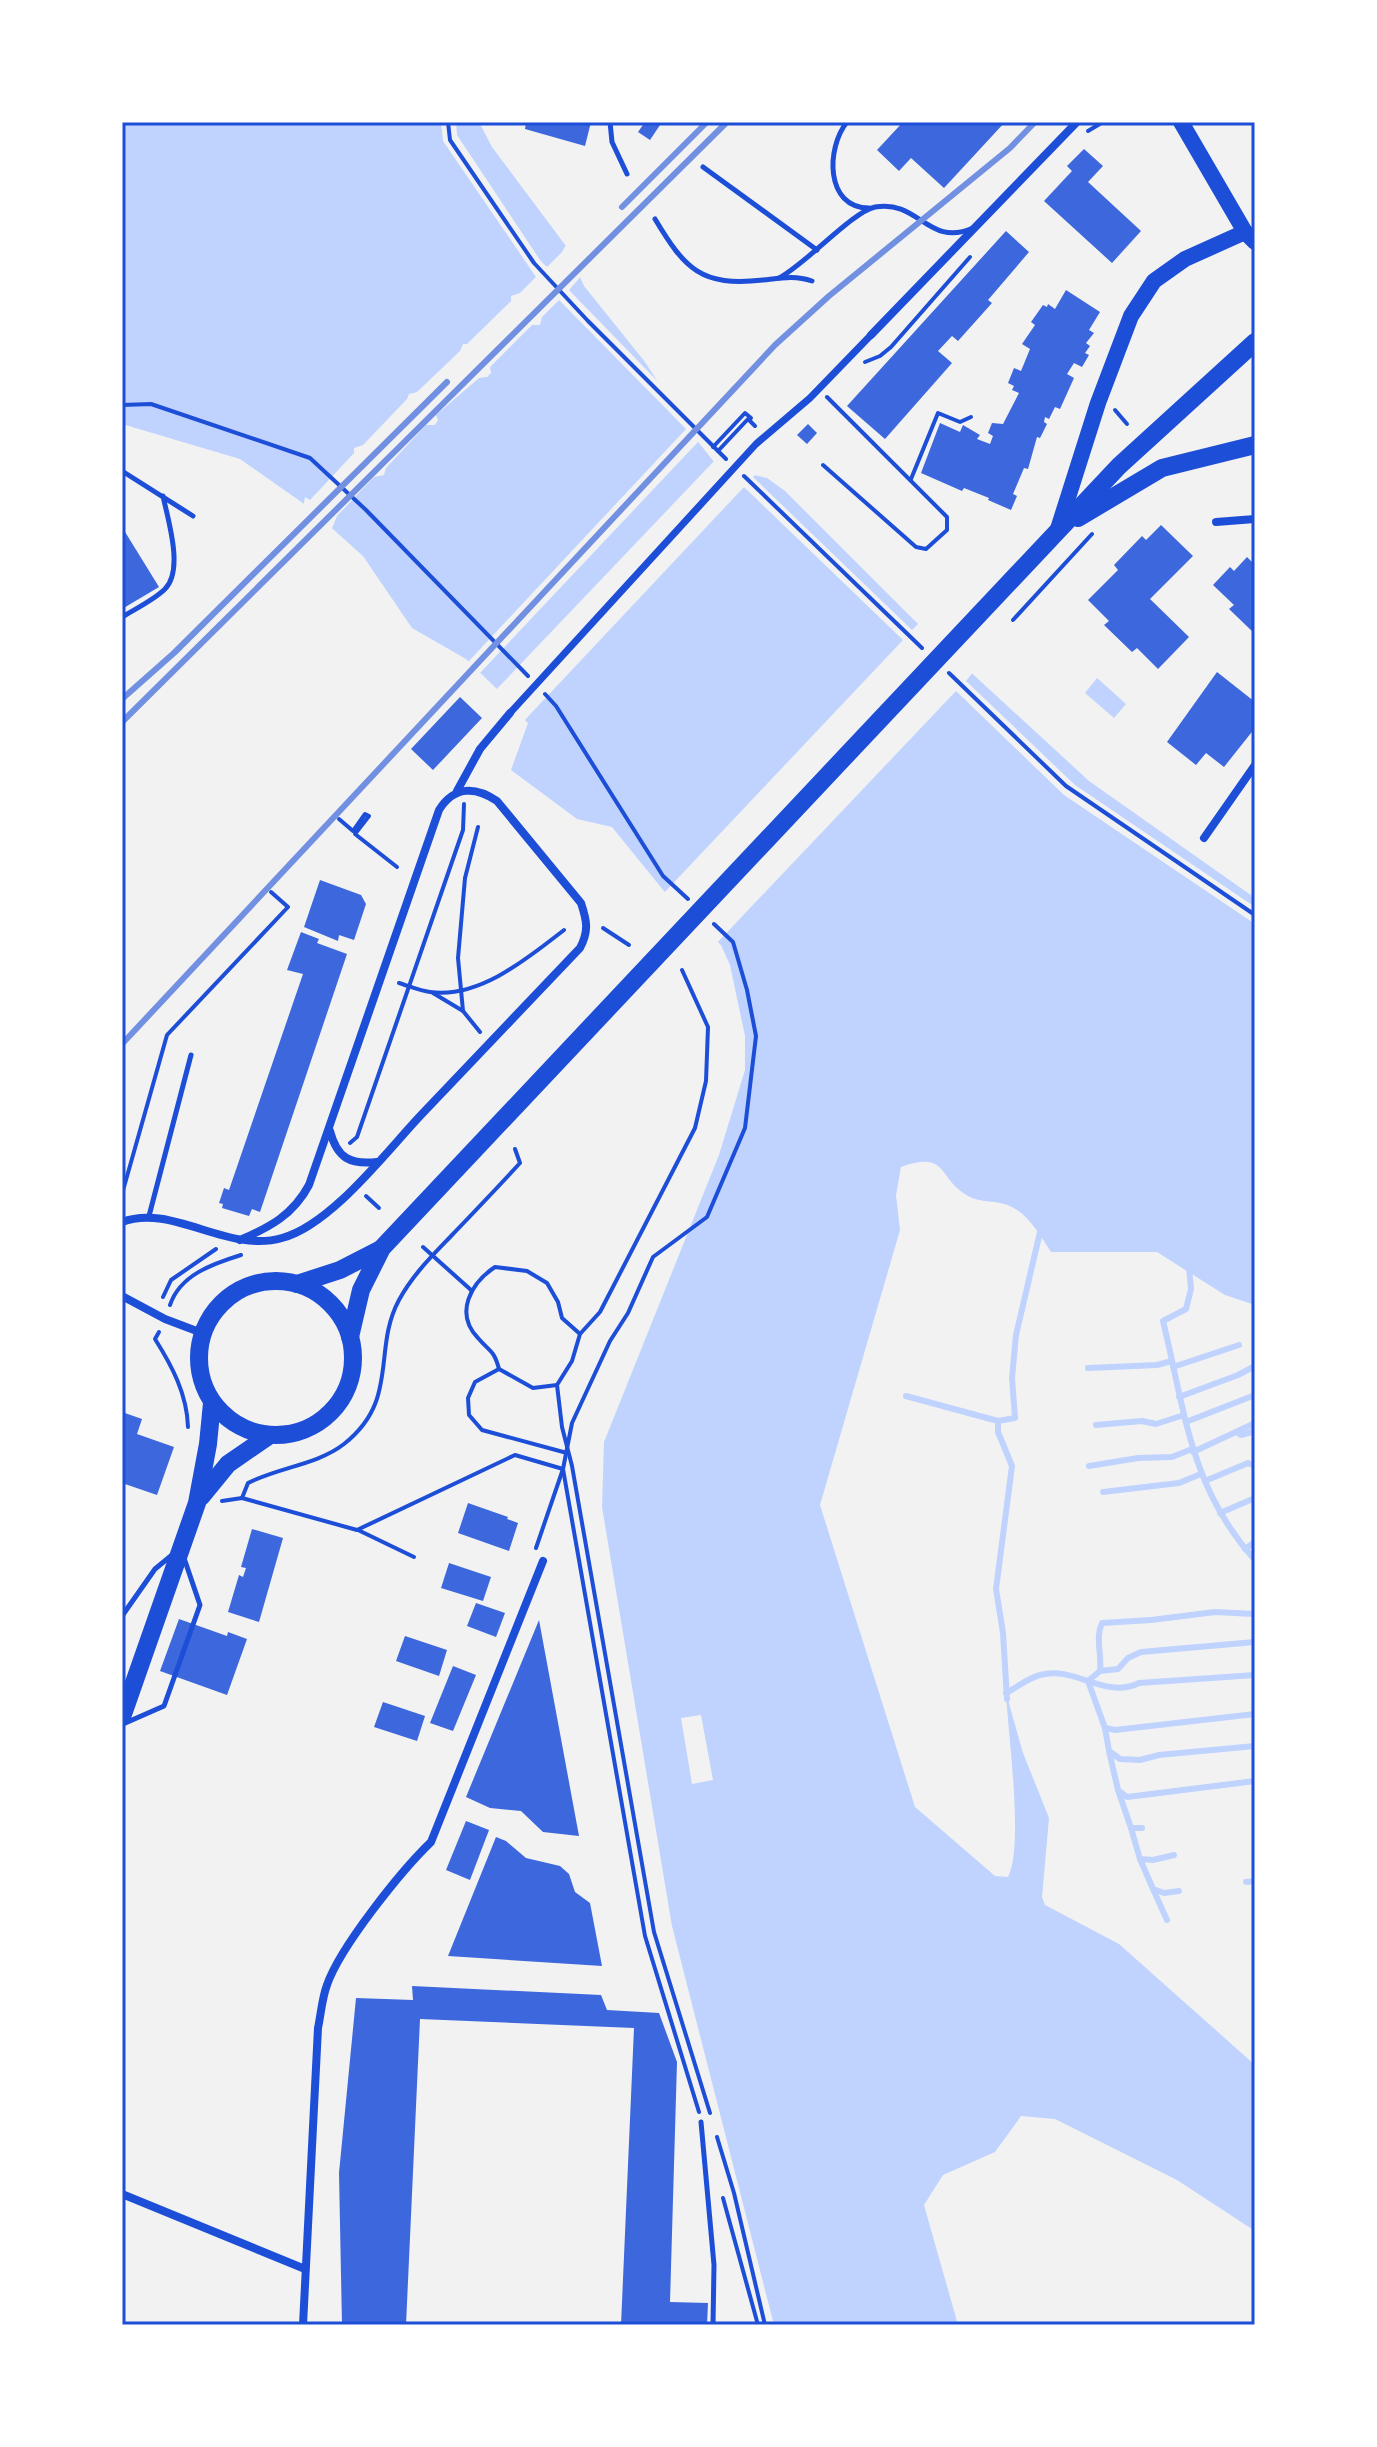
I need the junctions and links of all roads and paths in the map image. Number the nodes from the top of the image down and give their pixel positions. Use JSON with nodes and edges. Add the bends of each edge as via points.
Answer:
{"nodes":[{"id":1,"x":448,"y":122,"type":"edge"},
{"id":2,"x":610,"y":122,"type":"edge"},
{"id":3,"x":847,"y":122,"type":"edge"},
{"id":4,"x":1077,"y":122,"type":"edge"},
{"id":5,"x":1181,"y":122,"type":"edge"},
{"id":6,"x":703,"y":167,"type":"dead end"},
{"id":7,"x":627,"y":174,"type":"dead end"},
{"id":8,"x":870,"y":208,"type":"junction"},
{"id":9,"x":655,"y":219,"type":"dead end"},
{"id":10,"x":974,"y":227,"type":"junction"},
{"id":11,"x":1250,"y":237,"type":"edge"},
{"id":12,"x":817,"y":250,"type":"junction"},
{"id":13,"x":779,"y":278,"type":"junction"},
{"id":14,"x":812,"y":281,"type":"dead end"},
{"id":15,"x":871,"y":335,"type":"joint"},
{"id":16,"x":1255,"y":342,"type":"edge"},
{"id":17,"x":122,"y":405,"type":"edge"},
{"id":18,"x":1114,"y":408,"type":"dead end"},
{"id":19,"x":838,"y":409,"type":"dead end"},
{"id":20,"x":971,"y":417,"type":"dead end"},
{"id":21,"x":1127,"y":424,"type":"dead end"},
{"id":22,"x":1255,"y":445,"type":"edge"},
{"id":23,"x":716,"y":449,"type":"junction"},
{"id":24,"x":729,"y":462,"type":"dead end"},
{"id":25,"x":823,"y":465,"type":"dead end"},
{"id":26,"x":122,"y":471,"type":"edge"},
{"id":27,"x":740,"y":473,"type":"dead end"},
{"id":28,"x":911,"y":479,"type":"junction"},
{"id":29,"x":163,"y":496,"type":"junction"},
{"id":30,"x":193,"y":516,"type":"dead end"},
{"id":31,"x":1255,"y":519,"type":"edge"},
{"id":32,"x":1216,"y":522,"type":"dead end"},
{"id":33,"x":1058,"y":529,"type":"junction"},
{"id":34,"x":1095,"y":532,"type":"dead end"},
{"id":35,"x":122,"y":617,"type":"edge"},
{"id":36,"x":1013,"y":620,"type":"dead end"},
{"id":37,"x":931,"y":656,"type":"dead end"},
{"id":38,"x":942,"y":667,"type":"dead end"},
{"id":39,"x":510,"y":713,"type":"joint"},
{"id":40,"x":1255,"y":765,"type":"edge"},
{"id":41,"x":470,"y":789,"type":"junction"},
{"id":42,"x":457,"y":791,"type":"junction"},
{"id":43,"x":339,"y":819,"type":"dead end"},
{"id":44,"x":478,"y":827,"type":"dead end"},
{"id":45,"x":1204,"y":838,"type":"dead end"},
{"id":46,"x":397,"y":867,"type":"dead end"},
{"id":47,"x":271,"y":892,"type":"dead end"},
{"id":48,"x":693,"y":904,"type":"dead end"},
{"id":49,"x":1255,"y":915,"type":"edge"},
{"id":50,"x":713,"y":923,"type":"dead end"},
{"id":51,"x":603,"y":928,"type":"dead end"},
{"id":52,"x":564,"y":930,"type":"dead end"},
{"id":53,"x":629,"y":945,"type":"dead end"},
{"id":54,"x":682,"y":970,"type":"dead end"},
{"id":55,"x":399,"y":983,"type":"dead end"},
{"id":56,"x":409,"y":986,"type":"junction"},
{"id":57,"x":461,"y":990,"type":"junction"},
{"id":58,"x":431,"y":992,"type":"junction"},
{"id":59,"x":463,"y":1011,"type":"junction"},
{"id":60,"x":480,"y":1032,"type":"dead end"},
{"id":61,"x":191,"y":1055,"type":"dead end"},
{"id":62,"x":330,"y":1131,"type":"junction"},
{"id":63,"x":515,"y":1149,"type":"dead end"},
{"id":64,"x":341,"y":1155,"type":"junction"},
{"id":65,"x":377,"y":1162,"type":"junction"},
{"id":66,"x":362,"y":1192,"type":"dead end"},
{"id":67,"x":122,"y":1194,"type":"edge"},
{"id":68,"x":379,"y":1208,"type":"dead end"},
{"id":69,"x":149,"y":1216,"type":"junction"},
{"id":70,"x":122,"y":1222,"type":"edge"},
{"id":71,"x":240,"y":1240,"type":"junction"},
{"id":72,"x":217,"y":1247,"type":"dead end"},
{"id":73,"x":423,"y":1247,"type":"dead end"},
{"id":74,"x":382,"y":1248,"type":"junction"},
{"id":75,"x":246,"y":1253,"type":"dead end"},
{"id":76,"x":433,"y":1255,"type":"junction"},
{"id":77,"x":297,"y":1284,"type":"junction"},
{"id":78,"x":471,"y":1290,"type":"junction"},
{"id":79,"x":122,"y":1296,"type":"edge"},
{"id":80,"x":163,"y":1297,"type":"dead end"},
{"id":81,"x":165,"y":1319,"type":"junction"},
{"id":82,"x":202,"y":1333,"type":"junction"},
{"id":83,"x":580,"y":1334,"type":"junction"},
{"id":84,"x":350,"y":1337,"type":"junction"},
{"id":85,"x":499,"y":1369,"type":"junction"},
{"id":86,"x":557,"y":1385,"type":"junction"},
{"id":87,"x":212,"y":1403,"type":"junction"},
{"id":88,"x":270,"y":1435,"type":"junction"},
{"id":89,"x":189,"y":1437,"type":"dead end"},
{"id":90,"x":567,"y":1453,"type":"junction"},
{"id":91,"x":563,"y":1469,"type":"junction"},
{"id":92,"x":197,"y":1503,"type":"junction"},
{"id":93,"x":357,"y":1530,"type":"junction"},
{"id":94,"x":181,"y":1548,"type":"junction"},
{"id":95,"x":414,"y":1557,"type":"dead end"},
{"id":96,"x":543,"y":1561,"type":"joint"},
{"id":97,"x":122,"y":1616,"type":"edge"},
{"id":98,"x":122,"y":1717,"type":"edge"},
{"id":99,"x":122,"y":1725,"type":"edge"},
{"id":100,"x":712,"y":2121,"type":"dead end"},
{"id":101,"x":701,"y":2122,"type":"joint"},
{"id":102,"x":717,"y":2135,"type":"dead end"},
{"id":103,"x":721,"y":2193,"type":"dead end"},
{"id":104,"x":122,"y":2194,"type":"edge"},
{"id":105,"x":305,"y":2269,"type":"junction"},
{"id":106,"x":303,"y":2325,"type":"edge"},
{"id":107,"x":713,"y":2325,"type":"edge"},
{"id":108,"x":758,"y":2325,"type":"edge"},
{"id":109,"x":765,"y":2325,"type":"edge"}],
"edges":[{"from":1,"to":23,"type":"path","via":[[450,140],[534,263]]},
{"from":2,"to":7,"type":"lane"},
{"from":3,"to":8,"type":"lane","via":[[834,156],[835,184],[848,204]]},
{"from":4,"to":10,"type":"street"},
{"from":5,"to":11,"type":"main road"},
{"from":6,"to":12,"type":"lane"},
{"from":8,"to":10,"type":"lane","via":[[901,208],[940,233]]},
{"from":8,"to":12,"type":"lane"},
{"from":9,"to":13,"type":"lane","via":[[682,261],[705,275],[741,282]]},
{"from":10,"to":15,"type":"street"},
{"from":11,"to":33,"type":"main road","via":[[1185,259],[1154,281],[1131,316]]},
{"from":12,"to":13,"type":"lane"},
{"from":13,"to":14,"type":"lane"},
{"from":15,"to":39,"type":"street","via":[[756,444]]},
{"from":16,"to":33,"type":"main road","via":[[1144,441]]},
{"from":17,"to":48,"type":"path","via":[[151,404],[298,452],[322,467],[556,706],[663,876]]},
{"from":18,"to":21,"type":"path"},
{"from":19,"to":28,"type":"path"},
{"from":20,"to":28,"type":"path","via":[[960,422],[938,413]]},
{"from":22,"to":33,"type":"main road","via":[[1162,468]]},
{"from":23,"to":23,"type":"path","via":[[745,413],[752,419],[749,420]]},
{"from":23,"to":24,"type":"path"},
{"from":25,"to":28,"type":"path","via":[[916,547],[926,549],[947,530],[947,517]]},
{"from":26,"to":29,"type":"lane"},
{"from":27,"to":37,"type":"path"},
{"from":29,"to":30,"type":"lane"},
{"from":29,"to":35,"type":"lane","via":[[175,564],[172,577],[165,589]]},
{"from":31,"to":32,"type":"street"},
{"from":33,"to":74,"type":"main road"},
{"from":34,"to":36,"type":"path"},
{"from":38,"to":49,"type":"path","via":[[1066,786]]},
{"from":39,"to":42,"type":"street","via":[[480,749]]},
{"from":40,"to":45,"type":"street"},
{"from":41,"to":42,"type":"street"},
{"from":41,"to":56,"type":"path","via":[[463,830]]},
{"from":41,"to":65,"type":"street","via":[[497,801],[581,903],[587,934],[580,948]]},
{"from":42,"to":62,"type":"street","via":[[439,810]]},
{"from":43,"to":46,"type":"path","via":[[353,831],[365,814],[369,816],[355,834]]},
{"from":44,"to":57,"type":"path","via":[[465,878],[458,958]]},
{"from":47,"to":67,"type":"path","via":[[288,907],[167,1035]]},
{"from":50,"to":90,"type":"path","via":[[733,942],[756,1036],[745,1128],[707,1217],[653,1257],[572,1423]]},
{"from":51,"to":53,"type":"path"},
{"from":52,"to":57,"type":"path","via":[[525,960]]},
{"from":54,"to":83,"type":"path","via":[[708,1027],[706,1081],[695,1128],[600,1312]]},
{"from":55,"to":56,"type":"path"},
{"from":56,"to":58,"type":"path"},
{"from":56,"to":64,"type":"path","via":[[357,1137]]},
{"from":57,"to":58,"type":"path"},
{"from":57,"to":59,"type":"path"},
{"from":58,"to":59,"type":"path"},
{"from":59,"to":60,"type":"path"},
{"from":61,"to":69,"type":"lane"},
{"from":62,"to":64,"type":"street"},
{"from":62,"to":71,"type":"street","via":[[301,1200],[282,1219]]},
{"from":63,"to":76,"type":"path","via":[[520,1163]]},
{"from":64,"to":65,"type":"street","via":[[356,1162]]},
{"from":65,"to":71,"type":"street","via":[[325,1215],[297,1233],[270,1241]]},
{"from":66,"to":68,"type":"path"},
{"from":69,"to":70,"type":"street"},
{"from":69,"to":71,"type":"street"},
{"from":72,"to":80,"type":"path","via":[[171,1280]]},
{"from":73,"to":76,"type":"path"},
{"from":74,"to":77,"type":"main road"},
{"from":74,"to":84,"type":"main road","via":[[361,1290]]},
{"from":75,"to":81,"type":"path","via":[[205,1266],[174,1292]]},
{"from":76,"to":78,"type":"path"},
{"from":76,"to":93,"type":"path","via":[[397,1304],[382,1387],[368,1420],[320,1458],[248,1483],[242,1498]]},
{"from":77,"to":82,"type":"main road","via":[[258,1283],[240,1290],[224,1301]]},
{"from":77,"to":84,"type":"main road","via":[[331,1304]]},
{"from":78,"to":83,"type":"path","via":[[495,1267],[527,1271],[547,1283],[562,1318]]},
{"from":78,"to":85,"type":"path","via":[[469,1322],[476,1337],[495,1353]]},
{"from":79,"to":81,"type":"street"},
{"from":81,"to":82,"type":"street"},
{"from":81,"to":89,"type":"path","via":[[155,1339],[172,1365],[187,1408]]},
{"from":82,"to":87,"type":"main road","via":[[199,1369]]},
{"from":83,"to":86,"type":"path"},
{"from":84,"to":88,"type":"main road","via":[[352,1374],[336,1407],[306,1430]]},
{"from":85,"to":86,"type":"path","via":[[533,1388]]},
{"from":85,"to":90,"type":"path","via":[[475,1382],[468,1398],[469,1415],[482,1430]]},
{"from":86,"to":90,"type":"path"},
{"from":87,"to":88,"type":"main road","via":[[237,1425]]},
{"from":87,"to":92,"type":"main road"},
{"from":88,"to":92,"type":"main road","via":[[228,1464]]},
{"from":90,"to":91,"type":"path"},
{"from":90,"to":100,"type":"path","via":[[654,1932]]},
{"from":91,"to":93,"type":"path","via":[[515,1455]]},
{"from":91,"to":96,"type":"path","via":[[536,1547]]},
{"from":91,"to":101,"type":"path","via":[[645,1936]]},
{"from":92,"to":94,"type":"main road"},
{"from":93,"to":95,"type":"path"},
{"from":94,"to":97,"type":"lane","via":[[155,1569]]},
{"from":94,"to":98,"type":"main road"},
{"from":94,"to":99,"type":"lane","via":[[200,1605],[164,1706]]},
{"from":96,"to":105,"type":"street","via":[[431,1842],[350,1945],[327,1984],[318,2028]]},
{"from":101,"to":107,"type":"lane","via":[[714,2265]]},
{"from":102,"to":109,"type":"path"},
{"from":103,"to":108,"type":"path"},
{"from":104,"to":105,"type":"street"},
{"from":105,"to":106,"type":"street"}]}
